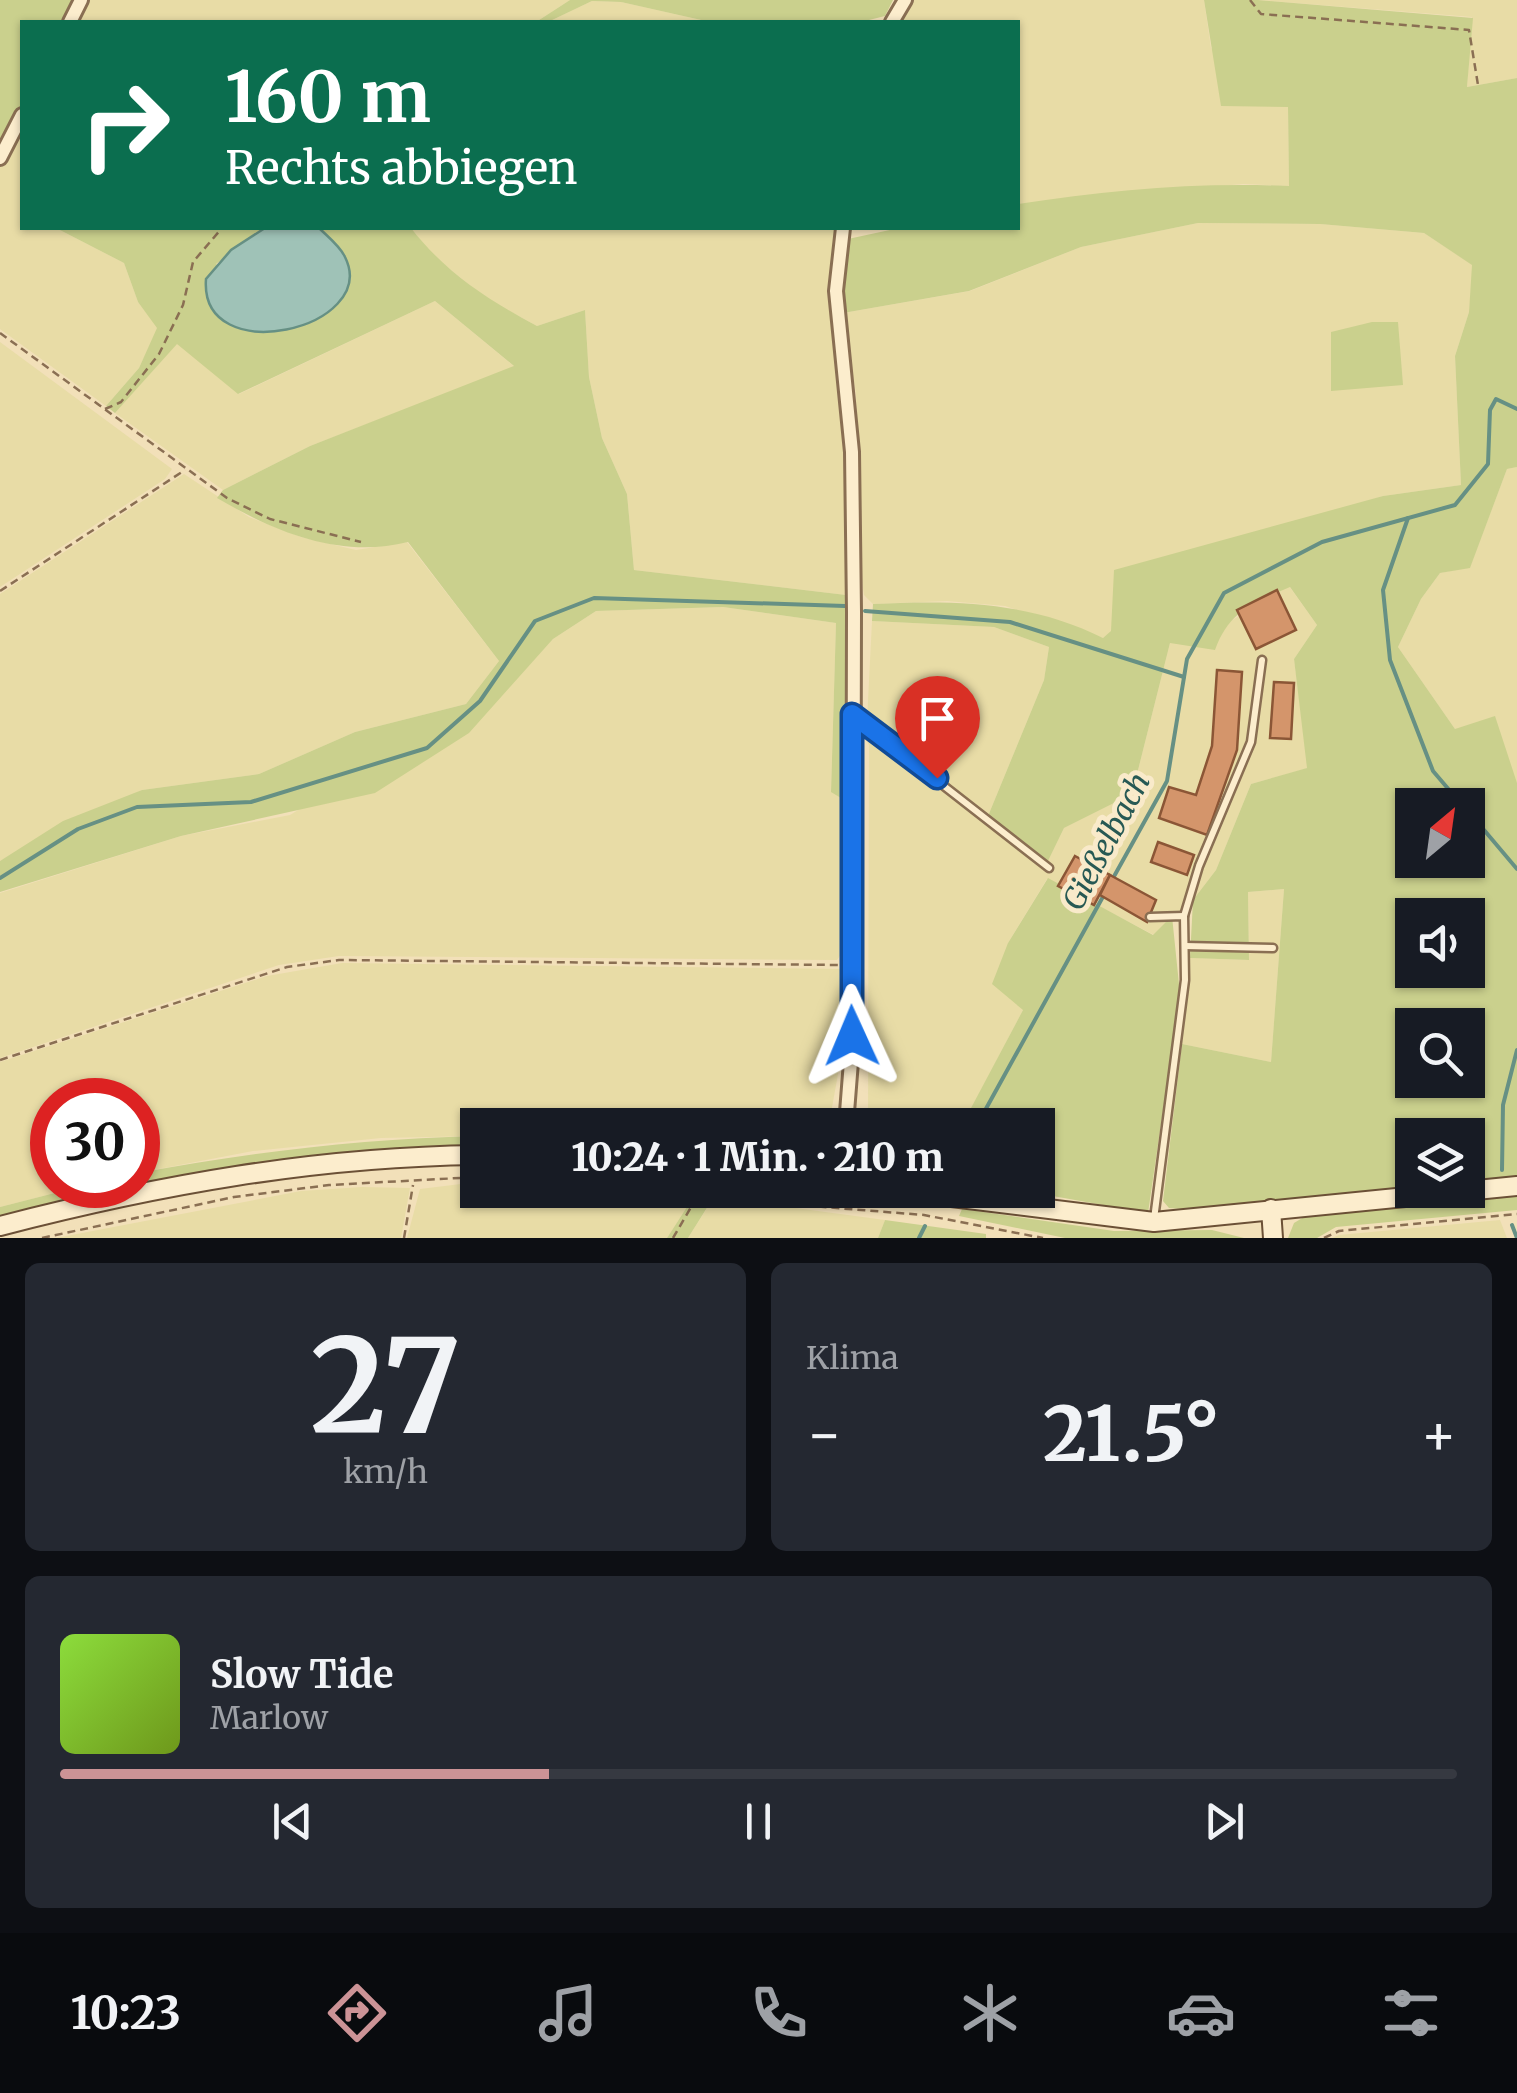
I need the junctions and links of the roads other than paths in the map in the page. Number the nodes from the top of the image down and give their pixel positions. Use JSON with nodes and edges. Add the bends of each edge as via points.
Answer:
{"nodes":[{"id":1,"x":20,"y":119,"type":"edge"},
{"id":2,"x":0,"y":158,"type":"edge"},
{"id":3,"x":843,"y":230,"type":"edge"},
{"id":4,"x":1262,"y":660,"type":"dead end"},
{"id":5,"x":852,"y":714,"type":"junction"},
{"id":6,"x":1049,"y":868,"type":"dead end"},
{"id":7,"x":1184,"y":916,"type":"junction"},
{"id":8,"x":1150,"y":917,"type":"dead end"},
{"id":9,"x":1185,"y":946,"type":"junction"},
{"id":10,"x":1273,"y":948,"type":"dead end"},
{"id":11,"x":847,"y":1108,"type":"edge"},
{"id":12,"x":460,"y":1154,"type":"edge"},
{"id":13,"x":1517,"y":1186,"type":"edge"},
{"id":14,"x":1031,"y":1208,"type":"edge"},
{"id":15,"x":1271,"y":1209,"type":"junction"},
{"id":16,"x":1154,"y":1222,"type":"junction"},
{"id":17,"x":0,"y":1226,"type":"edge"},
{"id":18,"x":1272,"y":1238,"type":"edge"}],
"edges":[{"from":1,"to":2,"type":"street"},
{"from":3,"to":5,"type":"street","via":[[836,291],[852,452]]},
{"from":4,"to":7,"type":"lane","via":[[1252,742]]},
{"from":5,"to":6,"type":"lane"},
{"from":5,"to":11,"type":"street"},
{"from":7,"to":8,"type":"lane"},
{"from":7,"to":9,"type":"lane"},
{"from":9,"to":10,"type":"lane"},
{"from":9,"to":16,"type":"lane"},
{"from":12,"to":17,"type":"main road","via":[[242,1172]]},
{"from":13,"to":15,"type":"main road"},
{"from":14,"to":16,"type":"main road"},
{"from":15,"to":16,"type":"main road"},
{"from":15,"to":18,"type":"main road"}]}
